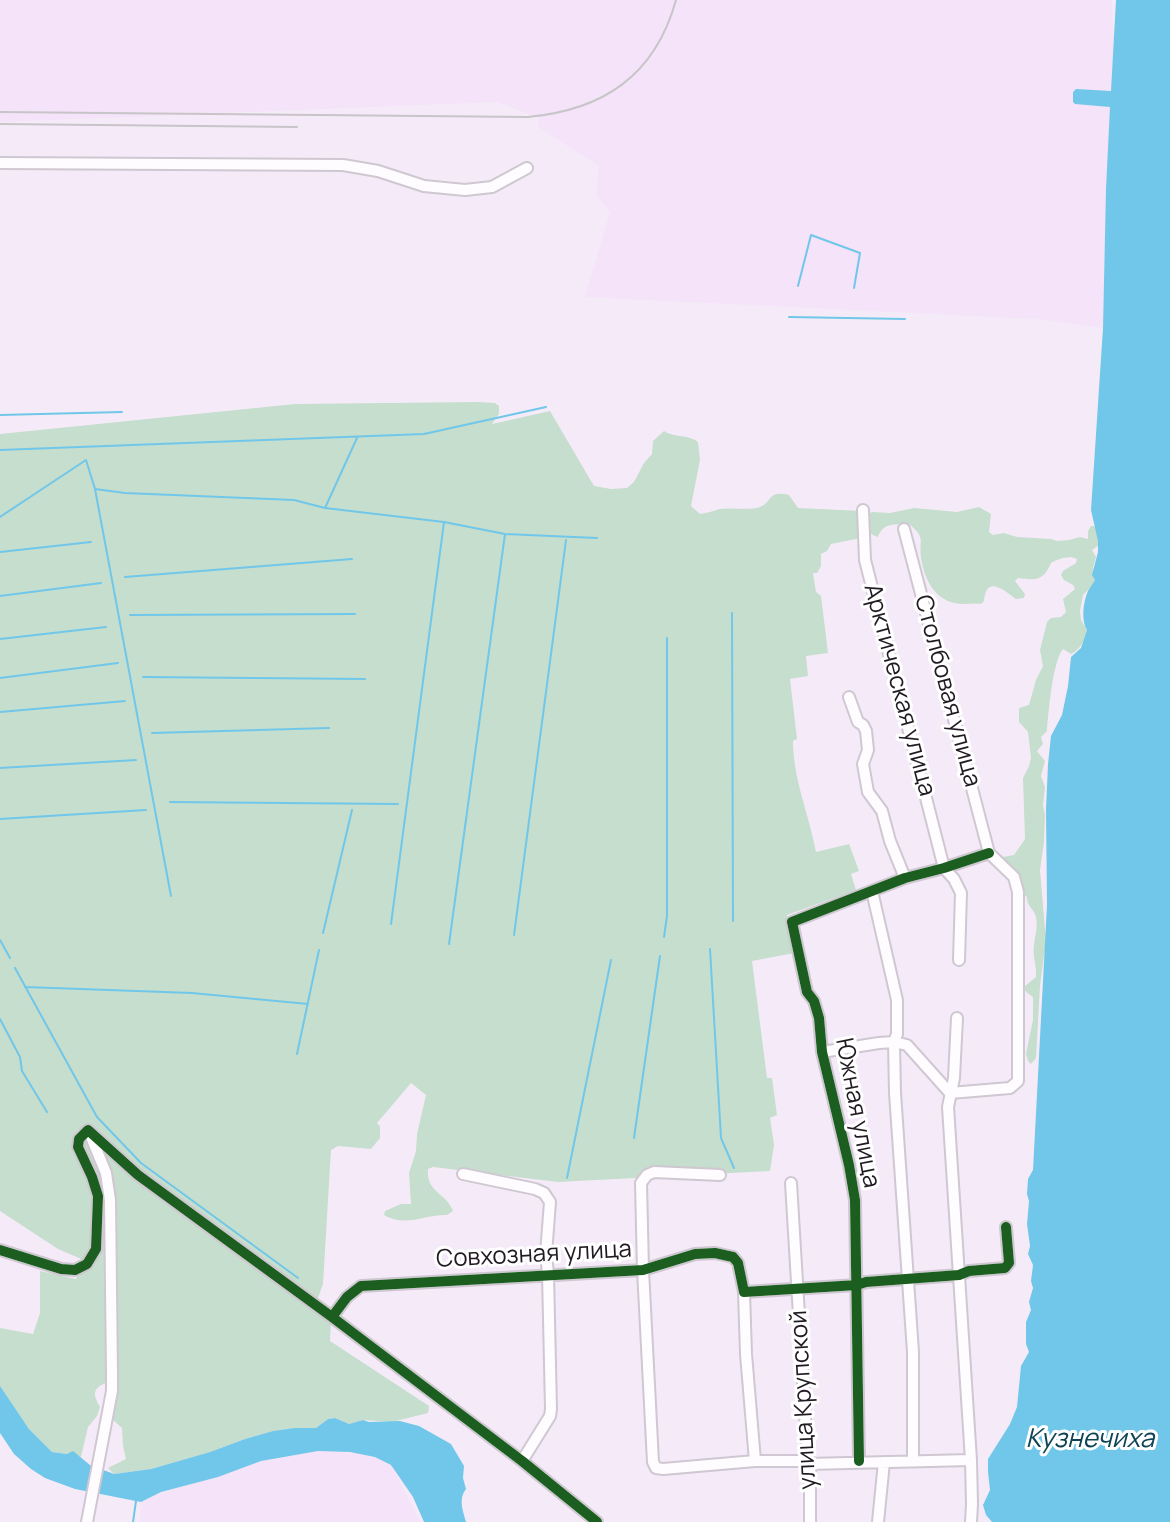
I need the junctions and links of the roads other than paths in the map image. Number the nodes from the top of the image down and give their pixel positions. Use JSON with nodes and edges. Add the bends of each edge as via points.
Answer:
{"nodes":[{"id":1,"x":0,"y":163,"type":"edge"},
{"id":2,"x":527,"y":168,"type":"dead end"},
{"id":3,"x":863,"y":510,"type":"dead end"},
{"id":4,"x":904,"y":529,"type":"dead end"},
{"id":5,"x":849,"y":697,"type":"dead end"},
{"id":6,"x":989,"y":853,"type":"junction"},
{"id":7,"x":944,"y":868,"type":"junction"},
{"id":8,"x":905,"y":878,"type":"junction"},
{"id":9,"x":872,"y":891,"type":"junction"},
{"id":10,"x":959,"y":960,"type":"dead end"},
{"id":11,"x":957,"y":1018,"type":"dead end"},
{"id":12,"x":894,"y":1042,"type":"junction"},
{"id":13,"x":822,"y":1052,"type":"junction"},
{"id":14,"x":950,"y":1093,"type":"junction"},
{"id":15,"x":88,"y":1130,"type":"junction"},
{"id":16,"x":463,"y":1174,"type":"dead end"},
{"id":17,"x":720,"y":1175,"type":"dead end"},
{"id":18,"x":791,"y":1183,"type":"dead end"},
{"id":19,"x":1006,"y":1227,"type":"dead end"},
{"id":20,"x":0,"y":1250,"type":"edge"},
{"id":21,"x":643,"y":1270,"type":"junction"},
{"id":22,"x":548,"y":1274,"type":"junction"},
{"id":23,"x":959,"y":1275,"type":"junction"},
{"id":24,"x":907,"y":1279,"type":"junction"},
{"id":25,"x":857,"y":1285,"type":"junction"},
{"id":26,"x":797,"y":1289,"type":"junction"},
{"id":27,"x":744,"y":1292,"type":"junction"},
{"id":28,"x":332,"y":1317,"type":"junction"},
{"id":29,"x":913,"y":1460,"type":"junction"},
{"id":30,"x":971,"y":1460,"type":"junction"},
{"id":31,"x":522,"y":1461,"type":"junction"},
{"id":32,"x":755,"y":1461,"type":"junction"},
{"id":33,"x":859,"y":1461,"type":"junction"},
{"id":34,"x":884,"y":1462,"type":"junction"},
{"id":35,"x":808,"y":1464,"type":"junction"},
{"id":36,"x":87,"y":1522,"type":"edge"},
{"id":37,"x":597,"y":1522,"type":"edge"},
{"id":38,"x":810,"y":1522,"type":"edge"},
{"id":39,"x":878,"y":1522,"type":"edge"},
{"id":40,"x":971,"y":1522,"type":"edge"}],
"edges":[{"from":1,"to":2,"type":"street","via":[[343,165],[424,186],[465,190],[492,187]]},
{"from":3,"to":7,"type":"street","name":"Арктическая улица","via":[[865,560]]},
{"from":4,"to":6,"type":"street","name":"Столбовая улица"},
{"from":5,"to":8,"type":"street","via":[[866,731],[863,764],[868,792],[882,811]]},
{"from":6,"to":7,"type":"street"},
{"from":6,"to":14,"type":"street","via":[[1014,877],[1018,892],[1018,1081],[1010,1088]]},
{"from":7,"to":8,"type":"street"},
{"from":7,"to":10,"type":"street","name":"Арктическая улица","via":[[961,893]]},
{"from":8,"to":9,"type":"street"},
{"from":9,"to":12,"type":"street","via":[[897,1000]]},
{"from":9,"to":13,"type":"street","name":"Южная улица","via":[[792,922],[807,992],[819,1018]]},
{"from":11,"to":14,"type":"street"},
{"from":12,"to":13,"type":"street"},
{"from":12,"to":14,"type":"street","via":[[907,1045]]},
{"from":12,"to":24,"type":"street"},
{"from":13,"to":25,"type":"street","name":"Южная улица","via":[[855,1200]]},
{"from":14,"to":23,"type":"street"},
{"from":15,"to":20,"type":"street","via":[[78,1147],[98,1196],[96,1249],[87,1264],[61,1269]]},
{"from":15,"to":28,"type":"street","via":[[138,1175]]},
{"from":15,"to":36,"type":"street","via":[[106,1173],[110,1200],[112,1391]]},
{"from":16,"to":22,"type":"street","via":[[548,1196]]},
{"from":17,"to":21,"type":"street","via":[[654,1172],[643,1179]]},
{"from":18,"to":26,"type":"street","name":"улица Крупской"},
{"from":19,"to":23,"type":"street","via":[[1008,1266]]},
{"from":21,"to":22,"type":"street","name":"Совхозная улица"},
{"from":21,"to":27,"type":"street","name":"Совхозная улица","via":[[695,1254],[727,1255],[738,1263]]},
{"from":21,"to":32,"type":"street","via":[[656,1468]]},
{"from":22,"to":28,"type":"street","name":"Совхозная улица","via":[[361,1286]]},
{"from":22,"to":31,"type":"street","via":[[551,1409]]},
{"from":23,"to":24,"type":"street"},
{"from":23,"to":30,"type":"street"},
{"from":24,"to":25,"type":"street"},
{"from":24,"to":29,"type":"street"},
{"from":25,"to":26,"type":"street"},
{"from":25,"to":33,"type":"street","name":"Южная улица"},
{"from":26,"to":27,"type":"street"},
{"from":26,"to":35,"type":"street","name":"улица Крупской"},
{"from":27,"to":32,"type":"street","name":"Совхозная улица"},
{"from":28,"to":31,"type":"street"},
{"from":29,"to":30,"type":"street"},
{"from":29,"to":34,"type":"street"},
{"from":30,"to":40,"type":"street"},
{"from":31,"to":37,"type":"street"},
{"from":32,"to":35,"type":"street"},
{"from":33,"to":34,"type":"street"},
{"from":33,"to":35,"type":"street"},
{"from":34,"to":39,"type":"street"},
{"from":35,"to":38,"type":"street","name":"улица Крупской"}]}
